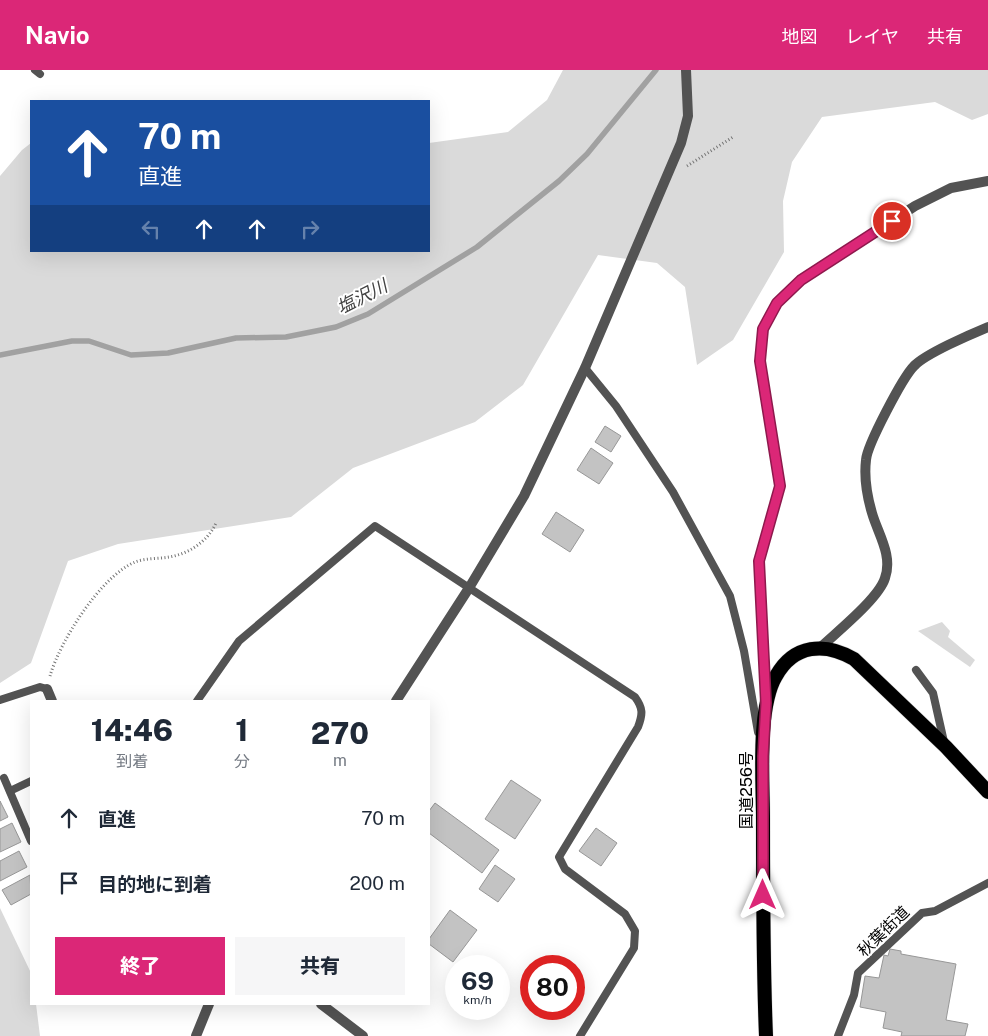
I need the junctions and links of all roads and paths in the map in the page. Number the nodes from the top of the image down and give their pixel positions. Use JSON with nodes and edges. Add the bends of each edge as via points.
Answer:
{"nodes":[{"id":1,"x":686,"y":70,"type":"edge"},
{"id":2,"x":733,"y":136,"type":"dead end"},
{"id":3,"x":686,"y":166,"type":"dead end"},
{"id":4,"x":988,"y":181,"type":"edge"},
{"id":5,"x":988,"y":327,"type":"edge"},
{"id":6,"x":585,"y":368,"type":"junction"},
{"id":7,"x":216,"y":523,"type":"dead end"},
{"id":8,"x":469,"y":588,"type":"junction"},
{"id":9,"x":821,"y":647,"type":"junction"},
{"id":10,"x":916,"y":670,"type":"dead end"},
{"id":11,"x":47,"y":689,"type":"junction"},
{"id":12,"x":0,"y":700,"type":"edge"},
{"id":13,"x":52,"y":700,"type":"edge"},
{"id":14,"x":199,"y":700,"type":"edge"},
{"id":15,"x":397,"y":700,"type":"edge"},
{"id":16,"x":766,"y":703,"type":"junction"},
{"id":17,"x":946,"y":746,"type":"junction"},
{"id":18,"x":763,"y":756,"type":"junction"},
{"id":19,"x":4,"y":778,"type":"dead end"},
{"id":20,"x":30,"y":781,"type":"edge"},
{"id":21,"x":10,"y":791,"type":"junction"},
{"id":22,"x":988,"y":792,"type":"edge"},
{"id":23,"x":30,"y":839,"type":"edge"},
{"id":24,"x":988,"y":883,"type":"edge"},
{"id":25,"x":210,"y":1005,"type":"edge"},
{"id":26,"x":322,"y":1005,"type":"edge"},
{"id":27,"x":196,"y":1036,"type":"edge"},
{"id":28,"x":363,"y":1036,"type":"edge"},
{"id":29,"x":580,"y":1036,"type":"edge"},
{"id":30,"x":766,"y":1036,"type":"edge"},
{"id":31,"x":838,"y":1036,"type":"edge"}],
"edges":[{"from":1,"to":6,"type":"street","via":[[688,116],[681,144]]},
{"from":2,"to":3,"type":"path"},
{"from":4,"to":16,"type":"street","via":[[951,188],[915,206],[801,280],[777,303],[763,329],[760,361],[780,486],[759,561]]},
{"from":5,"to":9,"type":"street","via":[[914,365],[877,431],[866,458],[866,482],[888,562],[885,579],[876,593]]},
{"from":6,"to":8,"type":"street","via":[[524,496]]},
{"from":6,"to":18,"type":"lane","via":[[616,406],[673,492],[730,596],[744,651]]},
{"from":7,"to":11,"type":"path","via":[[212,533],[192,550],[170,557],[136,561],[99,589],[72,631],[52,670]]},
{"from":8,"to":14,"type":"lane","via":[[375,526],[239,641]]},
{"from":8,"to":15,"type":"street"},
{"from":8,"to":29,"type":"lane","via":[[628,691],[641,705],[643,715],[638,727],[559,857],[566,869],[625,914],[635,931],[634,948]]},
{"from":9,"to":16,"type":"highway","name":"国道256号","via":[[803,651],[787,661],[775,676]]},
{"from":9,"to":17,"type":"highway","via":[[839,650],[854,659]]},
{"from":10,"to":17,"type":"lane","via":[[933,693]]},
{"from":11,"to":12,"type":"lane","via":[[40,687]]},
{"from":11,"to":13,"type":"street"},
{"from":16,"to":18,"type":"highway","name":"国道256号"},
{"from":17,"to":22,"type":"highway"},
{"from":18,"to":30,"type":"highway","name":"国道256号"},
{"from":19,"to":21,"type":"lane"},
{"from":20,"to":21,"type":"lane"},
{"from":21,"to":23,"type":"lane"},
{"from":24,"to":31,"type":"lane","name":"秋葉街道","via":[[935,911],[922,913],[858,973],[854,995]]},
{"from":25,"to":27,"type":"street"},
{"from":26,"to":28,"type":"street"}]}
